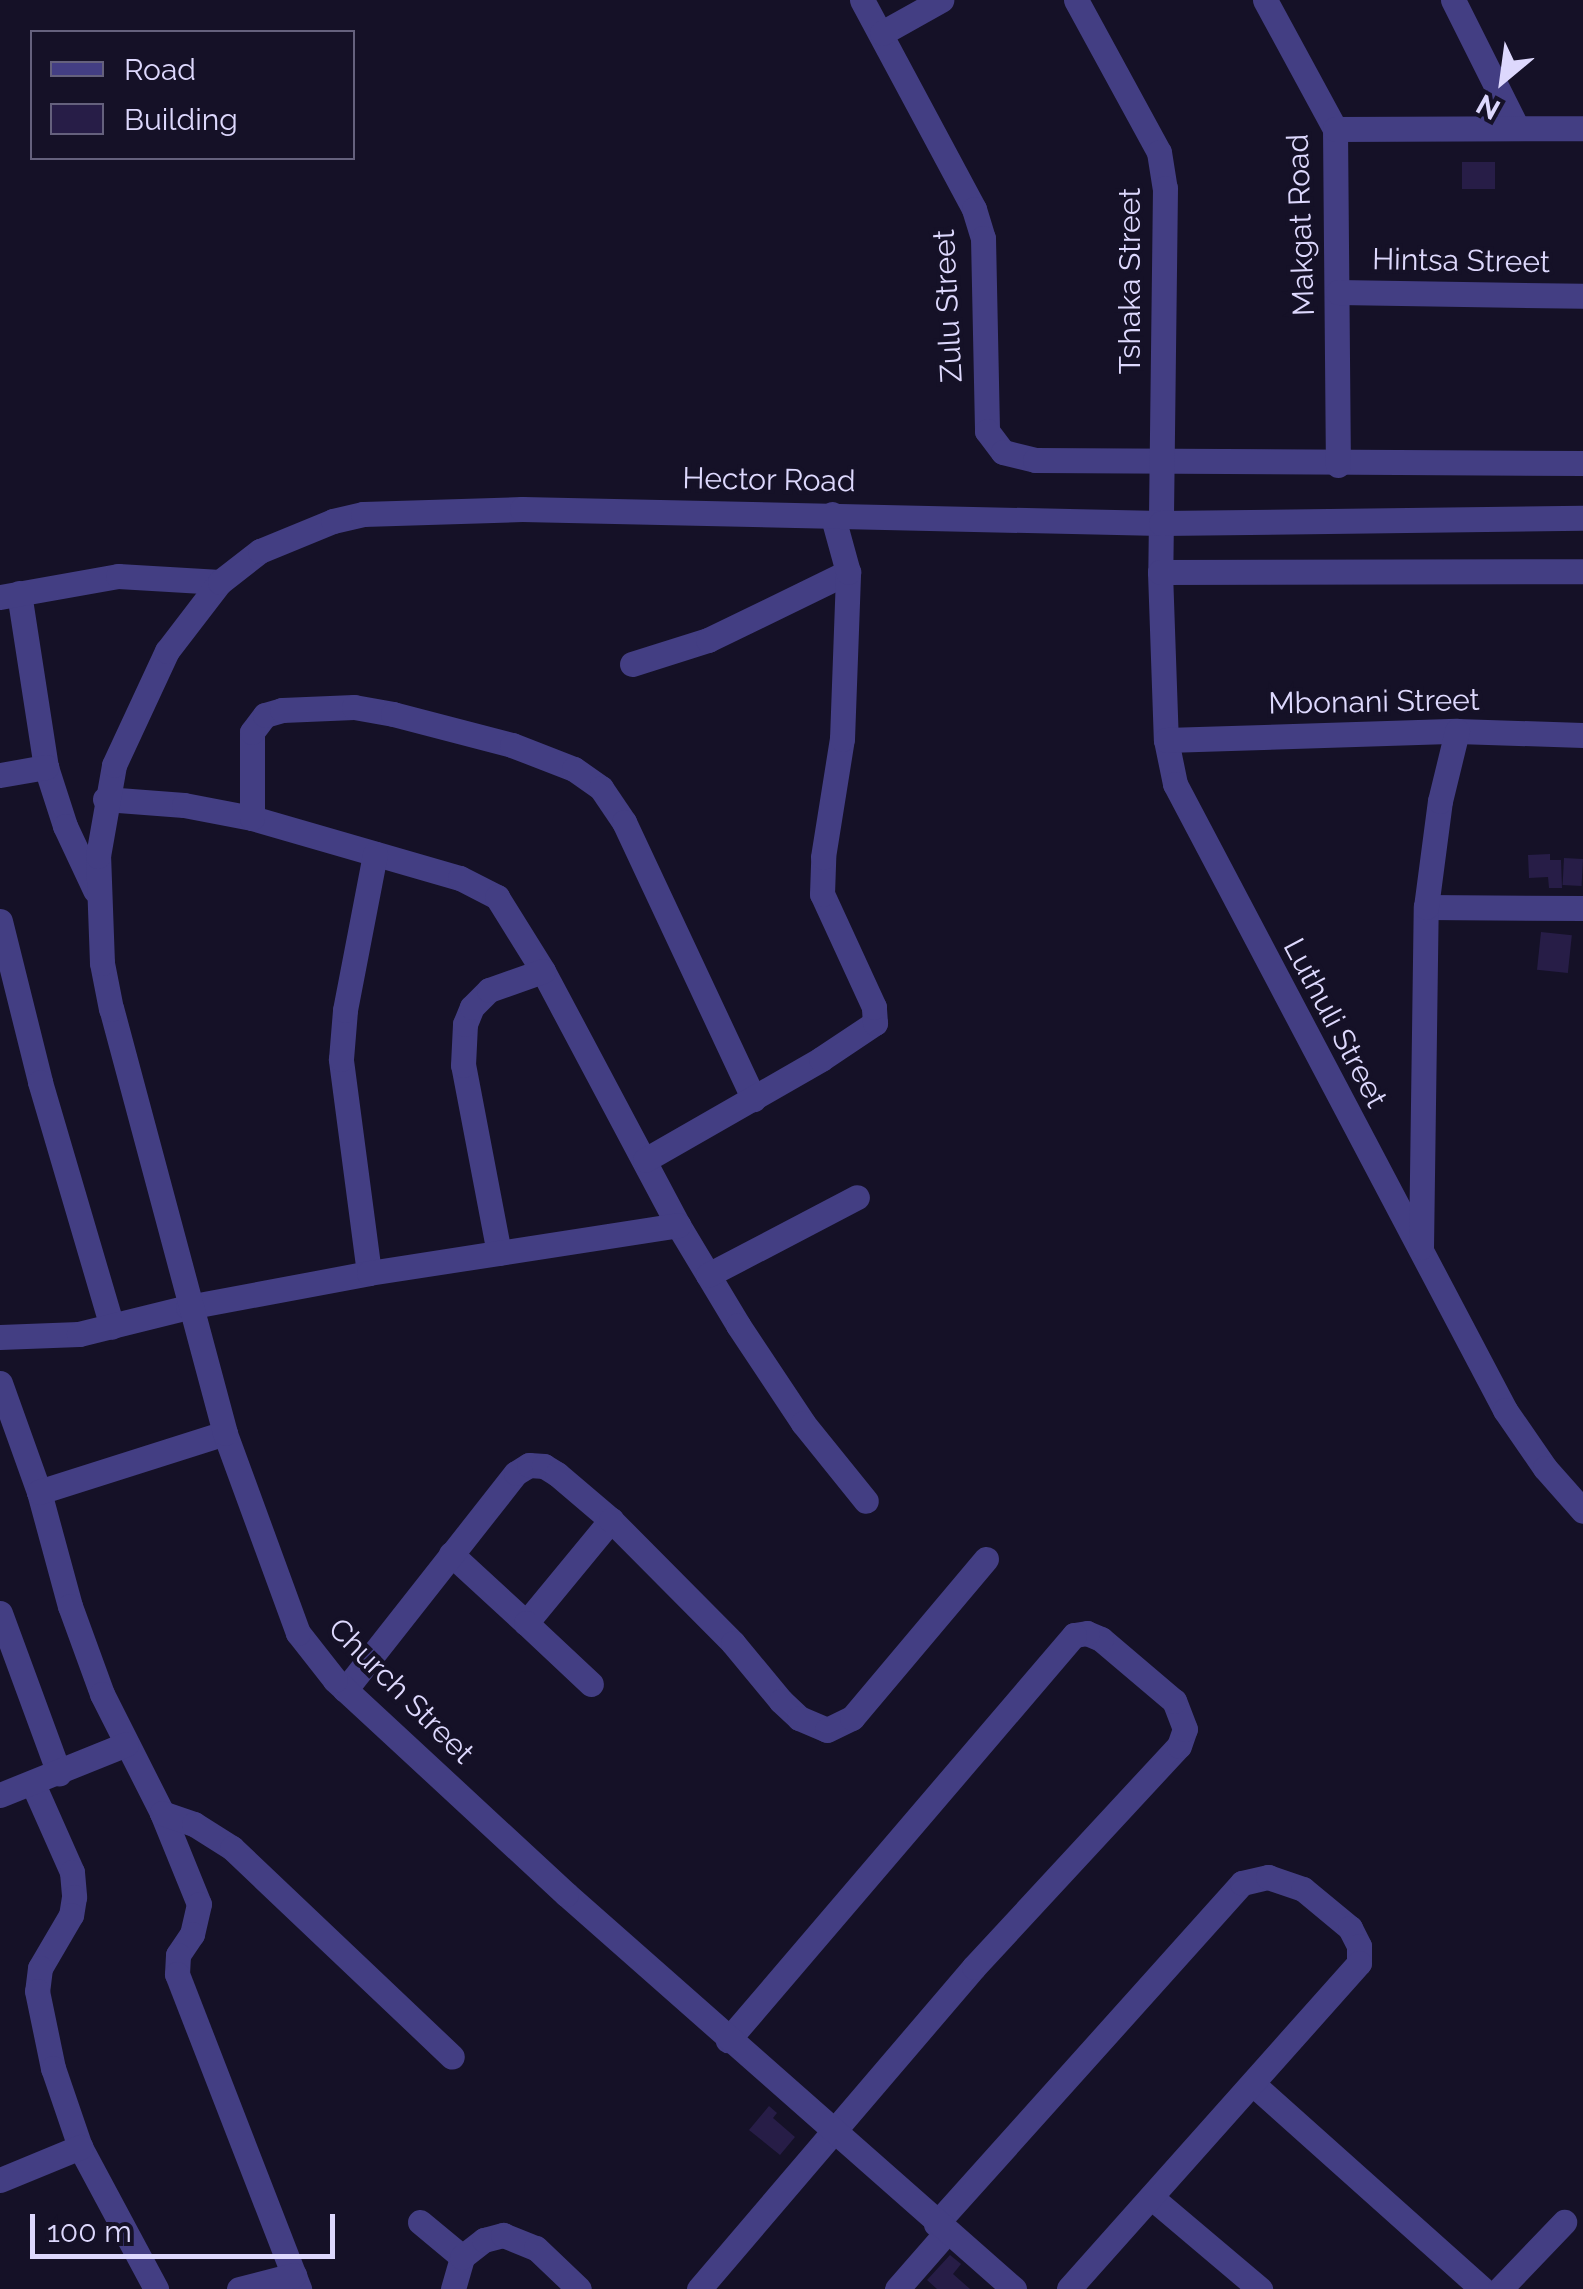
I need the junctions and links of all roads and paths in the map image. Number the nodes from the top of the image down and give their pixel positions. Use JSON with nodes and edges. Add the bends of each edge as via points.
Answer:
{"nodes":[{"id":1,"x":862,"y":0,"type":"edge"},
{"id":2,"x":941,"y":0,"type":"edge"},
{"id":3,"x":1076,"y":0,"type":"edge"},
{"id":4,"x":1265,"y":0,"type":"edge"},
{"id":5,"x":1453,"y":0,"type":"edge"},
{"id":6,"x":882,"y":33,"type":"junction"},
{"id":7,"x":1516,"y":126,"type":"junction"},
{"id":8,"x":1583,"y":128,"type":"edge"},
{"id":9,"x":1335,"y":129,"type":"junction"},
{"id":10,"x":1338,"y":292,"type":"junction"},
{"id":11,"x":1583,"y":296,"type":"edge"},
{"id":12,"x":1162,"y":460,"type":"junction"},
{"id":13,"x":1583,"y":463,"type":"edge"},
{"id":14,"x":1338,"y":465,"type":"junction"},
{"id":15,"x":832,"y":514,"type":"junction"},
{"id":16,"x":1583,"y":518,"type":"edge"},
{"id":17,"x":1161,"y":523,"type":"junction"},
{"id":18,"x":1583,"y":570,"type":"edge"},
{"id":19,"x":848,"y":572,"type":"junction"},
{"id":20,"x":1160,"y":572,"type":"junction"},
{"id":21,"x":220,"y":582,"type":"junction"},
{"id":22,"x":10,"y":595,"type":"edge"},
{"id":23,"x":632,"y":664,"type":"dead end"},
{"id":24,"x":1457,"y":730,"type":"junction"},
{"id":25,"x":1583,"y":735,"type":"edge"},
{"id":26,"x":1166,"y":740,"type":"junction"},
{"id":27,"x":46,"y":767,"type":"junction"},
{"id":28,"x":0,"y":775,"type":"edge"},
{"id":29,"x":105,"y":800,"type":"junction"},
{"id":30,"x":252,"y":818,"type":"junction"},
{"id":31,"x":376,"y":854,"type":"junction"},
{"id":32,"x":99,"y":899,"type":"junction"},
{"id":33,"x":1426,"y":907,"type":"junction"},
{"id":34,"x":1583,"y":908,"type":"edge"},
{"id":35,"x":0,"y":922,"type":"edge"},
{"id":36,"x":543,"y":971,"type":"junction"},
{"id":37,"x":754,"y":1098,"type":"junction"},
{"id":38,"x":644,"y":1160,"type":"junction"},
{"id":39,"x":857,"y":1197,"type":"dead end"},
{"id":40,"x":678,"y":1226,"type":"junction"},
{"id":41,"x":1420,"y":1246,"type":"junction"},
{"id":42,"x":498,"y":1253,"type":"junction"},
{"id":43,"x":369,"y":1274,"type":"junction"},
{"id":44,"x":708,"y":1275,"type":"junction"},
{"id":45,"x":188,"y":1307,"type":"junction"},
{"id":46,"x":112,"y":1327,"type":"junction"},
{"id":47,"x":0,"y":1337,"type":"edge"},
{"id":48,"x":0,"y":1382,"type":"edge"},
{"id":49,"x":224,"y":1434,"type":"junction"},
{"id":50,"x":40,"y":1492,"type":"junction"},
{"id":51,"x":866,"y":1501,"type":"dead end"},
{"id":52,"x":1583,"y":1511,"type":"edge"},
{"id":53,"x":611,"y":1520,"type":"junction"},
{"id":54,"x":451,"y":1554,"type":"junction"},
{"id":55,"x":986,"y":1558,"type":"dead end"},
{"id":56,"x":0,"y":1613,"type":"edge"},
{"id":57,"x":526,"y":1622,"type":"junction"},
{"id":58,"x":591,"y":1684,"type":"dead end"},
{"id":59,"x":345,"y":1690,"type":"junction"},
{"id":60,"x":126,"y":1744,"type":"junction"},
{"id":61,"x":59,"y":1773,"type":"junction"},
{"id":62,"x":33,"y":1784,"type":"junction"},
{"id":63,"x":0,"y":1795,"type":"edge"},
{"id":64,"x":162,"y":1812,"type":"junction"},
{"id":65,"x":728,"y":2040,"type":"junction"},
{"id":66,"x":452,"y":2057,"type":"dead end"},
{"id":67,"x":1252,"y":2084,"type":"junction"},
{"id":68,"x":836,"y":2134,"type":"junction"},
{"id":69,"x":80,"y":2147,"type":"junction"},
{"id":70,"x":0,"y":2180,"type":"edge"},
{"id":71,"x":1152,"y":2198,"type":"junction"},
{"id":72,"x":420,"y":2222,"type":"dead end"},
{"id":73,"x":1564,"y":2222,"type":"dead end"},
{"id":74,"x":941,"y":2228,"type":"junction"},
{"id":75,"x":462,"y":2258,"type":"junction"},
{"id":76,"x":297,"y":2282,"type":"edge"},
{"id":77,"x":156,"y":2289,"type":"edge"},
{"id":78,"x":239,"y":2289,"type":"edge"},
{"id":79,"x":453,"y":2289,"type":"edge"},
{"id":80,"x":579,"y":2289,"type":"edge"},
{"id":81,"x":698,"y":2289,"type":"edge"},
{"id":82,"x":897,"y":2289,"type":"edge"},
{"id":83,"x":1014,"y":2289,"type":"edge"},
{"id":84,"x":1069,"y":2289,"type":"edge"},
{"id":85,"x":1260,"y":2289,"type":"edge"},
{"id":86,"x":1482,"y":2289,"type":"edge"},
{"id":87,"x":1500,"y":2289,"type":"edge"}],
"edges":[{"from":1,"to":6,"type":"street","name":"Zulu Street"},
{"from":2,"to":6,"type":"street"},
{"from":3,"to":12,"type":"street","name":"Tshaka Street","via":[[1160,152]]},
{"from":4,"to":9,"type":"street","name":"Makgat Road"},
{"from":5,"to":7,"type":"street"},
{"from":6,"to":12,"type":"street","name":"Zulu Street","via":[[974,208],[982,238],[986,431],[1004,452],[1035,460]]},
{"from":7,"to":8,"type":"street"},
{"from":7,"to":9,"type":"street"},
{"from":9,"to":10,"type":"street","name":"Makgat Road"},
{"from":10,"to":11,"type":"street","name":"Hintsa Street"},
{"from":10,"to":14,"type":"street","name":"Makgat Road"},
{"from":12,"to":14,"type":"street"},
{"from":12,"to":17,"type":"street","name":"Tshaka Street"},
{"from":13,"to":14,"type":"street"},
{"from":15,"to":17,"type":"street","name":"Hector Road"},
{"from":15,"to":19,"type":"street"},
{"from":15,"to":21,"type":"street","name":"Hector Road","via":[[363,514],[260,551]]},
{"from":16,"to":17,"type":"street","name":"Hector Road"},
{"from":17,"to":20,"type":"street","name":"Luthuli Street"},
{"from":18,"to":20,"type":"street"},
{"from":19,"to":23,"type":"street","via":[[708,640]]},
{"from":19,"to":37,"type":"street","via":[[842,739],[821,876],[830,918],[876,1015],[862,1034]]},
{"from":20,"to":26,"type":"street","name":"Luthuli Street"},
{"from":21,"to":22,"type":"street","via":[[118,576]]},
{"from":21,"to":29,"type":"street","name":"Hector Road","via":[[152,680]]},
{"from":22,"to":27,"type":"street"},
{"from":24,"to":25,"type":"street","name":"Mbonani Street"},
{"from":24,"to":26,"type":"street","name":"Mbonani Street"},
{"from":24,"to":33,"type":"street"},
{"from":26,"to":41,"type":"street","name":"Luthuli Street","via":[[1185,809]]},
{"from":27,"to":28,"type":"street"},
{"from":27,"to":32,"type":"street"},
{"from":29,"to":30,"type":"street"},
{"from":29,"to":32,"type":"street","name":"Church Street"},
{"from":30,"to":31,"type":"street"},
{"from":30,"to":37,"type":"street","via":[[252,732],[266,715],[282,710],[354,707],[393,714],[574,769],[601,788],[624,822]]},
{"from":31,"to":36,"type":"street","via":[[489,892]]},
{"from":31,"to":43,"type":"street","via":[[341,1059]]},
{"from":32,"to":45,"type":"street","name":"Church Street","via":[[114,1023]]},
{"from":33,"to":34,"type":"street"},
{"from":33,"to":41,"type":"street"},
{"from":35,"to":46,"type":"street"},
{"from":36,"to":38,"type":"street"},
{"from":36,"to":42,"type":"street","via":[[489,990],[465,1024],[463,1065]]},
{"from":37,"to":38,"type":"street"},
{"from":38,"to":40,"type":"street"},
{"from":39,"to":44,"type":"street"},
{"from":40,"to":42,"type":"street"},
{"from":40,"to":44,"type":"street"},
{"from":41,"to":52,"type":"street","name":"Luthuli Street","via":[[1504,1410]]},
{"from":42,"to":43,"type":"street"},
{"from":43,"to":45,"type":"street"},
{"from":44,"to":51,"type":"street","via":[[767,1373]]},
{"from":45,"to":46,"type":"street"},
{"from":45,"to":49,"type":"street","name":"Church Street"},
{"from":46,"to":47,"type":"street"},
{"from":48,"to":50,"type":"street"},
{"from":49,"to":50,"type":"street"},
{"from":49,"to":59,"type":"street","name":"Church Street","via":[[290,1618],[314,1658]]},
{"from":50,"to":60,"type":"street","via":[[70,1606]]},
{"from":53,"to":54,"type":"street","via":[[549,1468],[529,1466],[516,1473]]},
{"from":53,"to":55,"type":"street","via":[[781,1701],[827,1730],[852,1718]]},
{"from":53,"to":57,"type":"street"},
{"from":54,"to":57,"type":"street"},
{"from":54,"to":59,"type":"street"},
{"from":56,"to":61,"type":"street"},
{"from":57,"to":58,"type":"street"},
{"from":59,"to":65,"type":"street","name":"Church Street"},
{"from":60,"to":61,"type":"street"},
{"from":60,"to":64,"type":"street"},
{"from":61,"to":62,"type":"street"},
{"from":62,"to":63,"type":"street"},
{"from":62,"to":69,"type":"street","via":[[72,1872],[71,1915],[40,1968],[37,1991]]},
{"from":64,"to":66,"type":"street","via":[[232,1848]]},
{"from":64,"to":76,"type":"street","via":[[199,1904],[177,1974]]},
{"from":65,"to":68,"type":"street","name":"Church Street"},
{"from":65,"to":68,"type":"street","via":[[1074,1635],[1101,1639],[1167,1693],[1183,1720],[1179,1746],[974,1967]]},
{"from":67,"to":71,"type":"street"},
{"from":67,"to":74,"type":"street","via":[[1354,1971],[1360,1954],[1350,1928],[1314,1896],[1268,1876],[1236,1889]]},
{"from":67,"to":86,"type":"street"},
{"from":68,"to":74,"type":"street","name":"Church Street"},
{"from":68,"to":81,"type":"street"},
{"from":69,"to":70,"type":"street"},
{"from":69,"to":77,"type":"street"},
{"from":71,"to":84,"type":"street"},
{"from":71,"to":85,"type":"street"},
{"from":72,"to":75,"type":"street"},
{"from":73,"to":87,"type":"street"},
{"from":74,"to":82,"type":"street"},
{"from":74,"to":83,"type":"street","name":"Church Street"},
{"from":75,"to":79,"type":"street"},
{"from":75,"to":80,"type":"street","via":[[484,2240],[510,2235],[536,2248]]},
{"from":76,"to":78,"type":"street"}]}
